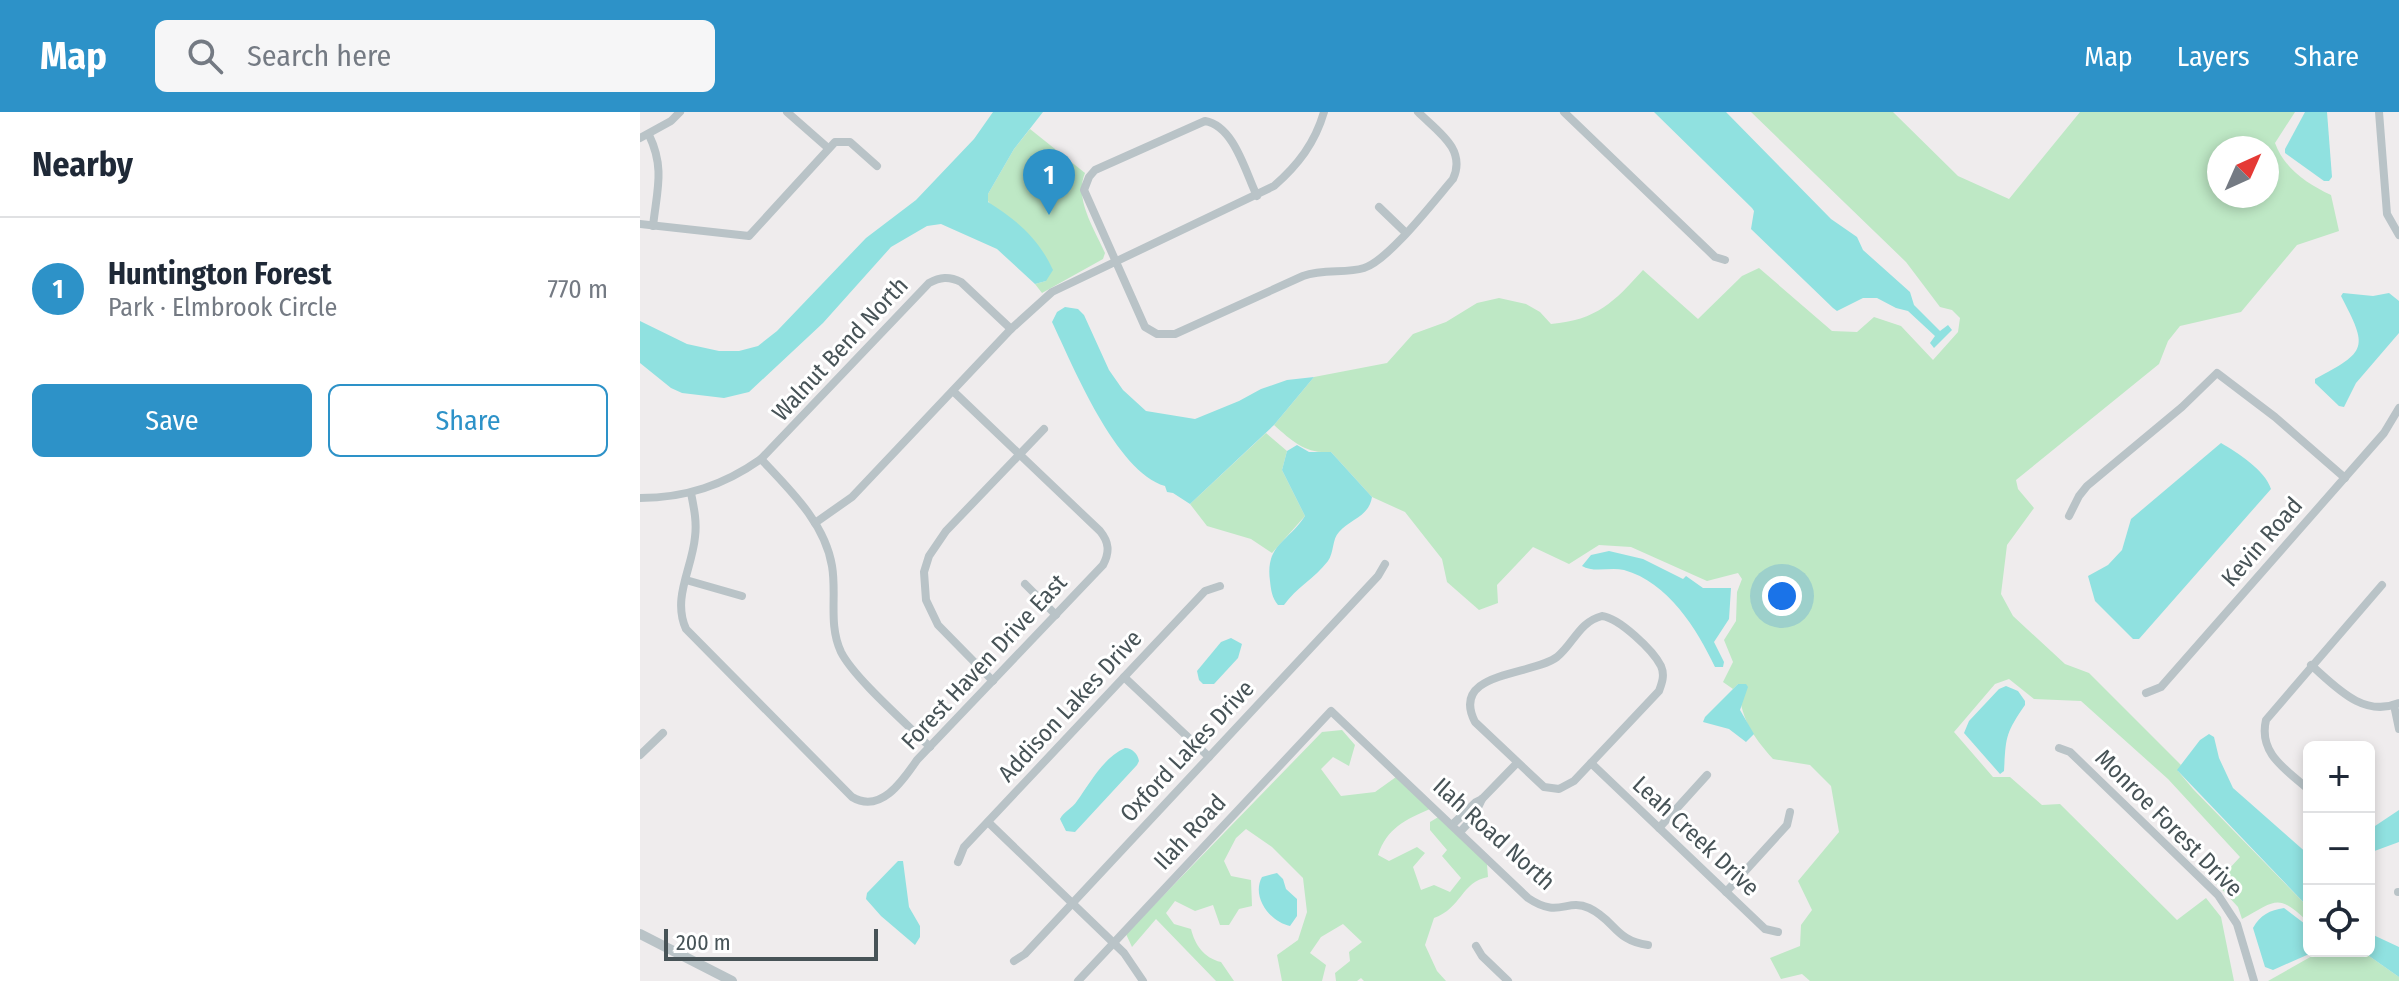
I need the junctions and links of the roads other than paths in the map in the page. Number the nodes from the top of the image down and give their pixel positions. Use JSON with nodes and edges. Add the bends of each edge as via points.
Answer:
{"nodes":[{"id":1,"x":680,"y":112,"type":"edge"},
{"id":2,"x":787,"y":112,"type":"edge"},
{"id":3,"x":1324,"y":112,"type":"edge"},
{"id":4,"x":1418,"y":112,"type":"edge"},
{"id":5,"x":2379,"y":112,"type":"edge"},
{"id":6,"x":1566,"y":113,"type":"edge"},
{"id":7,"x":644,"y":136,"type":"edge"},
{"id":8,"x":828,"y":148,"type":"junction"},
{"id":9,"x":877,"y":166,"type":"dead end"},
{"id":10,"x":1257,"y":196,"type":"junction"},
{"id":11,"x":1379,"y":207,"type":"dead end"},
{"id":12,"x":640,"y":224,"type":"edge"},
{"id":13,"x":653,"y":226,"type":"junction"},
{"id":14,"x":1405,"y":232,"type":"junction"},
{"id":15,"x":2399,"y":235,"type":"edge"},
{"id":16,"x":1725,"y":260,"type":"dead end"},
{"id":17,"x":1114,"y":261,"type":"junction"},
{"id":18,"x":1011,"y":329,"type":"junction"},
{"id":19,"x":953,"y":391,"type":"junction"},
{"id":20,"x":2399,"y":408,"type":"edge"},
{"id":21,"x":1044,"y":429,"type":"dead end"},
{"id":22,"x":1019,"y":454,"type":"junction"},
{"id":23,"x":761,"y":459,"type":"junction"},
{"id":24,"x":2345,"y":478,"type":"junction"},
{"id":25,"x":691,"y":493,"type":"junction"},
{"id":26,"x":640,"y":498,"type":"edge"},
{"id":27,"x":2069,"y":516,"type":"dead end"},
{"id":28,"x":815,"y":523,"type":"junction"},
{"id":29,"x":1385,"y":564,"type":"dead end"},
{"id":30,"x":686,"y":580,"type":"junction"},
{"id":31,"x":1025,"y":584,"type":"dead end"},
{"id":32,"x":2382,"y":585,"type":"dead end"},
{"id":33,"x":1220,"y":586,"type":"dead end"},
{"id":34,"x":742,"y":596,"type":"dead end"},
{"id":35,"x":1056,"y":615,"type":"junction"},
{"id":36,"x":2311,"y":665,"type":"junction"},
{"id":37,"x":1124,"y":677,"type":"junction"},
{"id":38,"x":993,"y":681,"type":"junction"},
{"id":39,"x":2146,"y":693,"type":"dead end"},
{"id":40,"x":2397,"y":704,"type":"edge"},
{"id":41,"x":1331,"y":711,"type":"joint"},
{"id":42,"x":2399,"y":729,"type":"edge"},
{"id":43,"x":663,"y":733,"type":"dead end"},
{"id":44,"x":930,"y":747,"type":"junction"},
{"id":45,"x":2059,"y":748,"type":"dead end"},
{"id":46,"x":640,"y":755,"type":"edge"},
{"id":47,"x":1209,"y":757,"type":"junction"},
{"id":48,"x":1517,"y":763,"type":"junction"},
{"id":49,"x":1591,"y":763,"type":"junction"},
{"id":50,"x":1707,"y":775,"type":"dead end"},
{"id":51,"x":2303,"y":785,"type":"edge"},
{"id":52,"x":1482,"y":799,"type":"junction"},
{"id":53,"x":1790,"y":812,"type":"dead end"},
{"id":54,"x":988,"y":822,"type":"junction"},
{"id":55,"x":1452,"y":825,"type":"junction"},
{"id":56,"x":1659,"y":828,"type":"junction"},
{"id":57,"x":1460,"y":832,"type":"junction"},
{"id":58,"x":958,"y":862,"type":"dead end"},
{"id":59,"x":1726,"y":892,"type":"junction"},
{"id":60,"x":1073,"y":902,"type":"junction"},
{"id":61,"x":1778,"y":932,"type":"dead end"},
{"id":62,"x":640,"y":934,"type":"edge"},
{"id":63,"x":1114,"y":943,"type":"junction"},
{"id":64,"x":1648,"y":945,"type":"dead end"},
{"id":65,"x":1476,"y":946,"type":"dead end"},
{"id":66,"x":1014,"y":961,"type":"dead end"},
{"id":67,"x":732,"y":981,"type":"edge"},
{"id":68,"x":1078,"y":981,"type":"edge"},
{"id":69,"x":1143,"y":981,"type":"edge"},
{"id":70,"x":1508,"y":981,"type":"edge"},
{"id":71,"x":2254,"y":981,"type":"edge"}],
"edges":[{"from":1,"to":7,"type":"street"},
{"from":2,"to":8,"type":"street"},
{"from":3,"to":10,"type":"street","via":[[1301,160]]},
{"from":4,"to":14,"type":"street","via":[[1452,145],[1458,159],[1453,179]]},
{"from":5,"to":15,"type":"street","via":[[2387,214]]},
{"from":6,"to":16,"type":"street","via":[[1715,257]]},
{"from":7,"to":13,"type":"street","via":[[658,153],[660,167]]},
{"from":8,"to":9,"type":"street","via":[[842,140],[850,142]]},
{"from":8,"to":13,"type":"street","via":[[749,236]]},
{"from":10,"to":17,"type":"street"},
{"from":10,"to":17,"type":"street","via":[[1223,128],[1197,123],[1089,177],[1085,197]]},
{"from":11,"to":14,"type":"street"},
{"from":12,"to":13,"type":"street"},
{"from":14,"to":17,"type":"street","via":[[1378,261],[1363,268],[1303,276],[1175,334],[1157,334],[1145,327]]},
{"from":17,"to":18,"type":"street","via":[[1052,292]]},
{"from":18,"to":19,"type":"street"},
{"from":18,"to":23,"type":"street","name":"Walnut Bend North","via":[[961,282],[953,278],[929,283]]},
{"from":19,"to":22,"type":"street"},
{"from":19,"to":28,"type":"street","via":[[852,497]]},
{"from":20,"to":24,"type":"street","name":"Kevin Road"},
{"from":21,"to":22,"type":"street"},
{"from":22,"to":35,"type":"street","name":"Forest Haven Drive East","via":[[1107,542],[1103,565]]},
{"from":22,"to":38,"type":"street","via":[[936,543],[924,572],[926,600],[938,625]]},
{"from":23,"to":25,"type":"street","name":"Walnut Bend North"},
{"from":23,"to":28,"type":"street"},
{"from":24,"to":27,"type":"street","via":[[2217,373],[2087,486]]},
{"from":24,"to":39,"type":"street","name":"Kevin Road","via":[[2161,687]]},
{"from":25,"to":26,"type":"street","name":"Walnut Bend North"},
{"from":25,"to":30,"type":"street","via":[[696,528]]},
{"from":28,"to":44,"type":"street","via":[[833,569],[833,623],[840,650]]},
{"from":29,"to":47,"type":"street","name":"Oxford Lakes Drive"},
{"from":30,"to":34,"type":"street"},
{"from":30,"to":44,"type":"street","name":"Forest Haven Drive East","via":[[680,610],[691,635],[852,797],[876,801]]},
{"from":31,"to":35,"type":"street"},
{"from":32,"to":36,"type":"street"},
{"from":33,"to":37,"type":"street","name":"Addison Lakes Drive","via":[[1205,591]]},
{"from":35,"to":38,"type":"street","name":"Forest Haven Drive East"},
{"from":36,"to":40,"type":"street","via":[[2349,699],[2364,705]]},
{"from":36,"to":51,"type":"street","via":[[2271,712],[2264,729],[2273,758]]},
{"from":37,"to":47,"type":"street"},
{"from":37,"to":54,"type":"street","name":"Addison Lakes Drive"},
{"from":38,"to":44,"type":"street","name":"Forest Haven Drive East"},
{"from":40,"to":42,"type":"street"},
{"from":41,"to":55,"type":"street","name":"Ilah Road North"},
{"from":41,"to":63,"type":"street","name":"Ilah Road"},
{"from":43,"to":46,"type":"street"},
{"from":45,"to":71,"type":"street","name":"Monroe Forest Drive","via":[[2070,752],[2218,895],[2237,924]]},
{"from":47,"to":60,"type":"street","name":"Oxford Lakes Drive"},
{"from":48,"to":49,"type":"street","via":[[1544,787],[1559,789]]},
{"from":48,"to":49,"type":"street","via":[[1475,722],[1470,704],[1476,688],[1553,659],[1592,619],[1602,616],[1620,622],[1661,666],[1663,683]]},
{"from":48,"to":52,"type":"street"},
{"from":49,"to":56,"type":"street","name":"Leah Creek Drive"},
{"from":50,"to":56,"type":"street"},
{"from":52,"to":55,"type":"street"},
{"from":52,"to":57,"type":"street"},
{"from":53,"to":59,"type":"street","via":[[1787,825]]},
{"from":54,"to":58,"type":"street","name":"Addison Lakes Drive","via":[[964,847]]},
{"from":54,"to":60,"type":"street"},
{"from":55,"to":57,"type":"street","name":"Ilah Road North"},
{"from":56,"to":59,"type":"street","name":"Leah Creek Drive"},
{"from":57,"to":64,"type":"street","name":"Ilah Road North","via":[[1540,906],[1591,909],[1625,939]]},
{"from":59,"to":61,"type":"street","name":"Leah Creek Drive","via":[[1765,929]]},
{"from":60,"to":63,"type":"street"},
{"from":60,"to":66,"type":"street","name":"Oxford Lakes Drive"},
{"from":62,"to":67,"type":"street"},
{"from":63,"to":68,"type":"street","name":"Ilah Road"},
{"from":63,"to":69,"type":"street"},
{"from":65,"to":70,"type":"street"}]}
